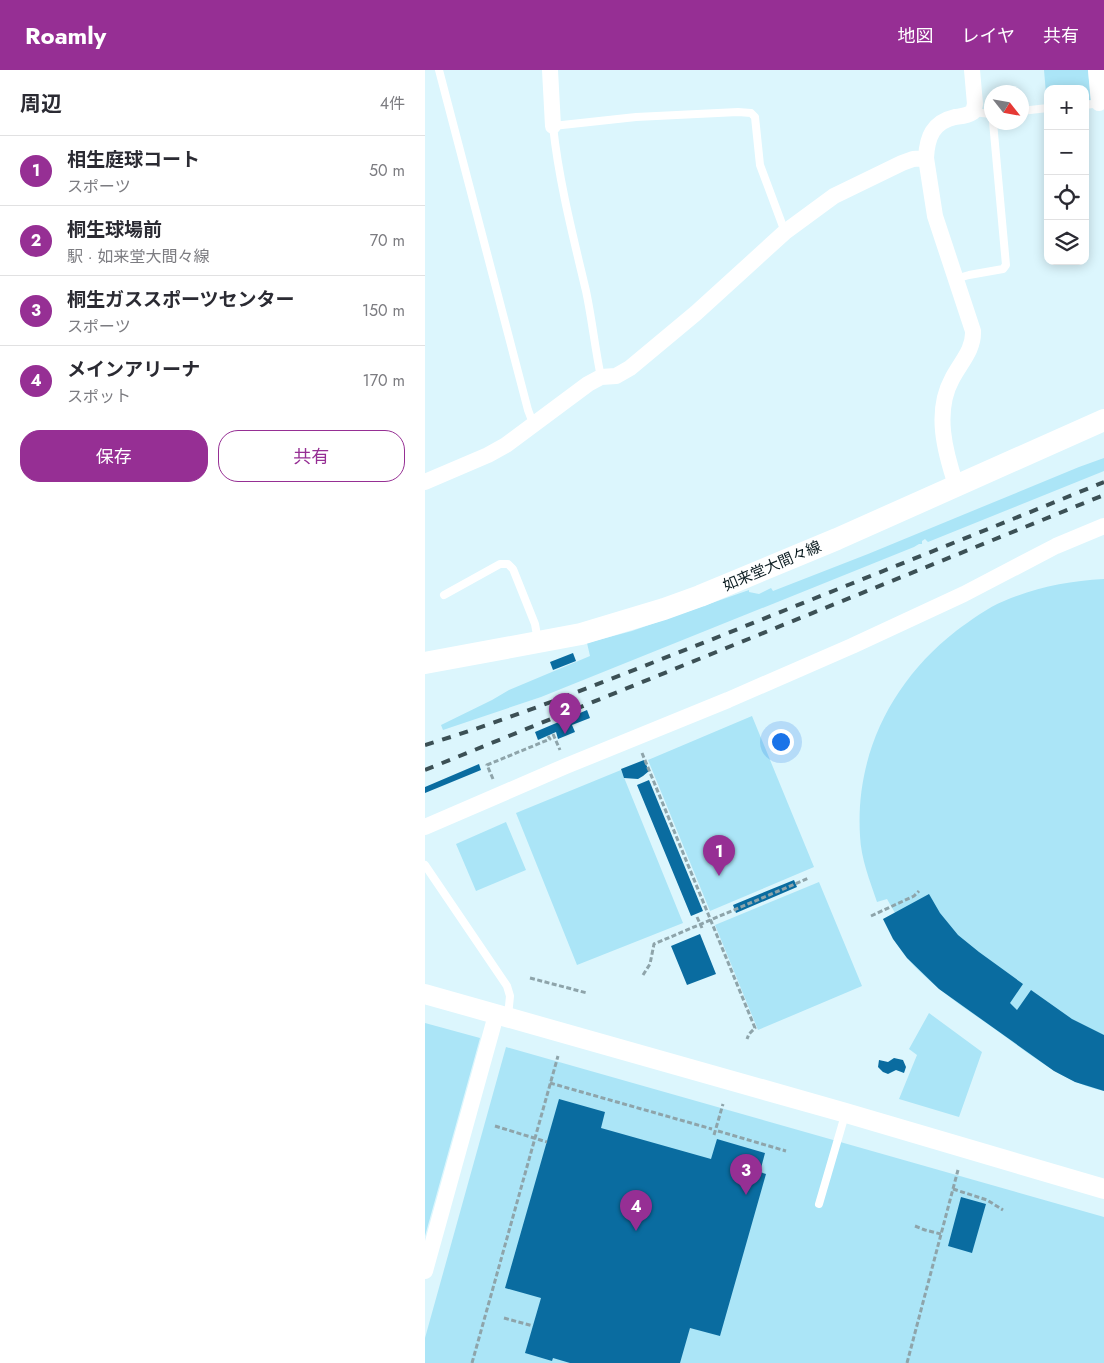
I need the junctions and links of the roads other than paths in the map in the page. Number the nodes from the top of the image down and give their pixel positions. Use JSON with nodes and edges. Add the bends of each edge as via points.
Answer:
{"nodes":[{"id":1,"x":439,"y":70,"type":"edge"},
{"id":2,"x":550,"y":70,"type":"edge"},
{"id":3,"x":972,"y":70,"type":"edge"},
{"id":4,"x":1096,"y":70,"type":"edge"},
{"id":5,"x":1096,"y":104,"type":"edge"},
{"id":6,"x":1044,"y":108,"type":"edge"},
{"id":7,"x":1029,"y":110,"type":"edge"},
{"id":8,"x":973,"y":112,"type":"junction"},
{"id":9,"x":984,"y":113,"type":"edge"},
{"id":10,"x":553,"y":126,"type":"junction"},
{"id":11,"x":994,"y":130,"type":"edge"},
{"id":12,"x":926,"y":158,"type":"junction"},
{"id":13,"x":785,"y":232,"type":"junction"},
{"id":14,"x":955,"y":279,"type":"junction"},
{"id":15,"x":601,"y":378,"type":"junction"},
{"id":16,"x":1104,"y":420,"type":"edge"},
{"id":17,"x":533,"y":424,"type":"junction"},
{"id":18,"x":425,"y":482,"type":"edge"},
{"id":19,"x":956,"y":485,"type":"junction"},
{"id":20,"x":1104,"y":526,"type":"edge"},
{"id":21,"x":444,"y":595,"type":"dead end"},
{"id":22,"x":539,"y":643,"type":"junction"},
{"id":23,"x":425,"y":663,"type":"edge"},
{"id":24,"x":425,"y":827,"type":"edge"},
{"id":25,"x":425,"y":865,"type":"edge"},
{"id":26,"x":425,"y":994,"type":"edge"},
{"id":27,"x":502,"y":1016,"type":"junction"},
{"id":28,"x":846,"y":1113,"type":"junction"},
{"id":29,"x":1104,"y":1189,"type":"edge"},
{"id":30,"x":819,"y":1204,"type":"dead end"},
{"id":31,"x":425,"y":1271,"type":"edge"}],
"edges":[{"from":1,"to":17,"type":"lane"},
{"from":2,"to":10,"type":"street"},
{"from":3,"to":8,"type":"street"},
{"from":4,"to":5,"type":"street"},
{"from":6,"to":7,"type":"lane"},
{"from":8,"to":9,"type":"lane"},
{"from":8,"to":12,"type":"street","via":[[941,121],[935,126]]},
{"from":10,"to":13,"type":"lane","via":[[636,117],[751,113],[757,124],[760,164]]},
{"from":10,"to":15,"type":"lane"},
{"from":11,"to":14,"type":"lane","via":[[1006,265],[1003,269]]},
{"from":12,"to":13,"type":"street","via":[[902,163],[834,196]]},
{"from":12,"to":14,"type":"street","via":[[935,216]]},
{"from":13,"to":15,"type":"street","via":[[630,368],[616,376]]},
{"from":14,"to":19,"type":"street","via":[[972,324],[973,337],[970,350],[947,391],[942,416],[942,430]]},
{"from":15,"to":17,"type":"street"},
{"from":16,"to":19,"type":"main road","name":"如来堂大間々線"},
{"from":17,"to":18,"type":"street","via":[[488,455]]},
{"from":19,"to":22,"type":"main road","name":"如来堂大間々線","via":[[700,596],[608,627]]},
{"from":20,"to":24,"type":"street","via":[[1056,546],[964,594],[852,646]]},
{"from":21,"to":22,"type":"lane","via":[[499,564],[508,564],[513,569],[535,624]]},
{"from":22,"to":23,"type":"main road","name":"如来堂大間々線"},
{"from":25,"to":27,"type":"lane","via":[[507,986],[510,996]]},
{"from":26,"to":27,"type":"street"},
{"from":27,"to":28,"type":"street"},
{"from":27,"to":31,"type":"street"},
{"from":28,"to":29,"type":"street"},
{"from":28,"to":30,"type":"lane"}]}
